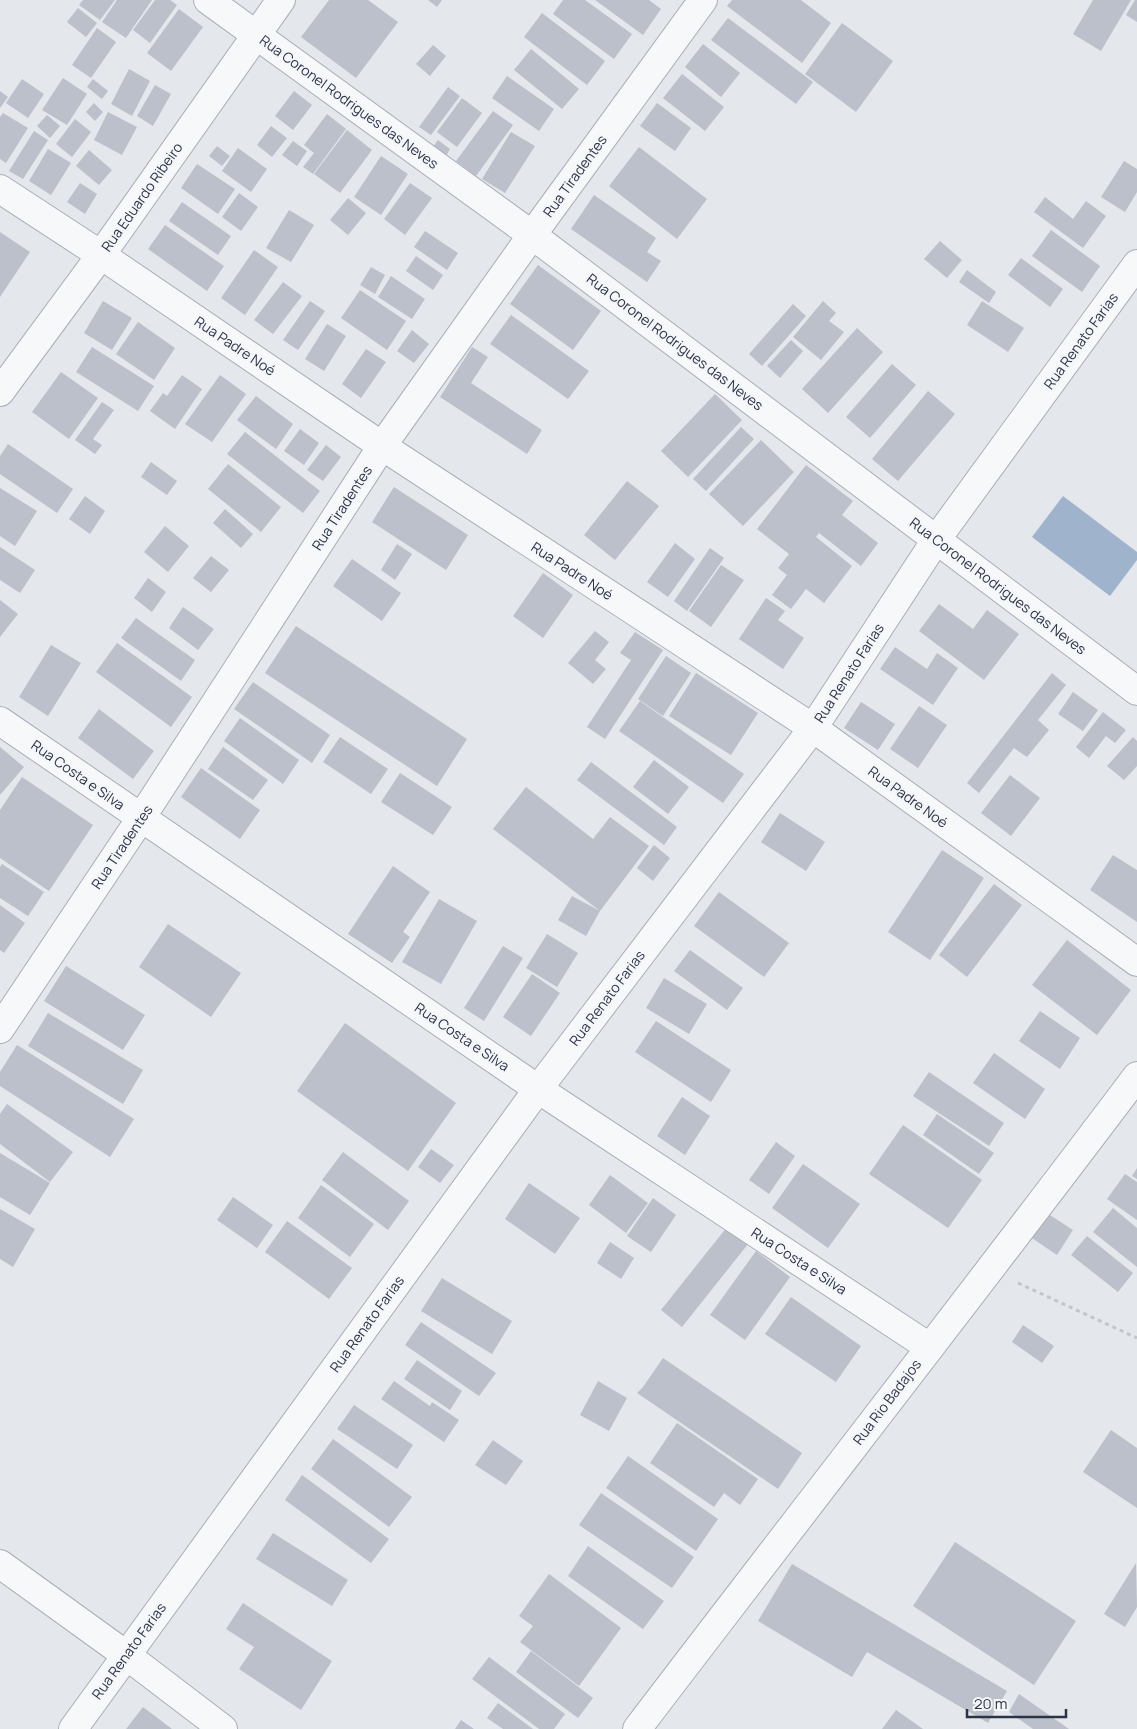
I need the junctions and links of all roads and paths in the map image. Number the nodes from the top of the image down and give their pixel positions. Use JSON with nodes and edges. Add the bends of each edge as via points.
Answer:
{"nodes":[{"id":1,"x":208,"y":0,"type":"edge"},
{"id":2,"x":281,"y":0,"type":"edge"},
{"id":3,"x":703,"y":0,"type":"edge"},
{"id":4,"x":256,"y":35,"type":"junction"},
{"id":5,"x":0,"y":189,"type":"edge"},
{"id":6,"x":532,"y":235,"type":"junction"},
{"id":7,"x":101,"y":255,"type":"junction"},
{"id":8,"x":1137,"y":264,"type":"edge"},
{"id":9,"x":0,"y":392,"type":"edge"},
{"id":10,"x":382,"y":446,"type":"junction"},
{"id":11,"x":936,"y":540,"type":"junction"},
{"id":12,"x":1137,"y":691,"type":"edge"},
{"id":13,"x":0,"y":721,"type":"edge"},
{"id":14,"x":813,"y":728,"type":"junction"},
{"id":15,"x":141,"y":818,"type":"junction"},
{"id":16,"x":1137,"y":962,"type":"edge"},
{"id":17,"x":0,"y":1029,"type":"edge"},
{"id":18,"x":1137,"y":1076,"type":"edge"},
{"id":19,"x":538,"y":1089,"type":"junction"},
{"id":20,"x":991,"y":1270,"type":"junction"},
{"id":21,"x":1137,"y":1338,"type":"edge"},
{"id":22,"x":929,"y":1347,"type":"junction"},
{"id":23,"x":0,"y":1564,"type":"edge"},
{"id":24,"x":126,"y":1655,"type":"junction"},
{"id":25,"x":73,"y":1729,"type":"edge"},
{"id":26,"x":223,"y":1729,"type":"edge"},
{"id":27,"x":637,"y":1729,"type":"edge"}],
"edges":[{"from":1,"to":4,"type":"street","name":"Rua Coronel Rodrigues das Neves"},
{"from":2,"to":4,"type":"street","name":"Rua Eduardo Ribeiro"},
{"from":3,"to":6,"type":"street","name":"Rua Tiradentes"},
{"from":4,"to":6,"type":"street","name":"Rua Coronel Rodrigues das Neves"},
{"from":4,"to":7,"type":"street","name":"Rua Eduardo Ribeiro"},
{"from":5,"to":7,"type":"street","name":"Rua Padre Noé"},
{"from":6,"to":10,"type":"street","name":"Rua Tiradentes"},
{"from":6,"to":11,"type":"street","name":"Rua Coronel Rodrigues das Neves"},
{"from":7,"to":9,"type":"street","name":"Rua Eduardo Ribeiro"},
{"from":7,"to":10,"type":"street","name":"Rua Padre Noé"},
{"from":8,"to":11,"type":"street","name":"Rua Renato Farias"},
{"from":10,"to":14,"type":"street","name":"Rua Padre Noé"},
{"from":10,"to":15,"type":"street","name":"Rua Tiradentes"},
{"from":11,"to":12,"type":"street","name":"Rua Coronel Rodrigues das Neves"},
{"from":11,"to":14,"type":"street","name":"Rua Renato Farias"},
{"from":13,"to":15,"type":"street","name":"Rua Costa e Silva"},
{"from":14,"to":16,"type":"street","name":"Rua Padre Noé"},
{"from":14,"to":19,"type":"street","name":"Rua Renato Farias"},
{"from":15,"to":17,"type":"street","name":"Rua Tiradentes"},
{"from":15,"to":19,"type":"street","name":"Rua Costa e Silva"},
{"from":18,"to":20,"type":"street","name":"Rua Rio Badajos"},
{"from":19,"to":22,"type":"street","name":"Rua Costa e Silva"},
{"from":19,"to":24,"type":"street","name":"Rua Renato Farias"},
{"from":20,"to":21,"type":"path"},
{"from":20,"to":22,"type":"street","name":"Rua Rio Badajos"},
{"from":22,"to":27,"type":"street","name":"Rua Rio Badajos"},
{"from":23,"to":24,"type":"street"},
{"from":24,"to":25,"type":"street","name":"Rua Renato Farias"},
{"from":24,"to":26,"type":"street"}]}
